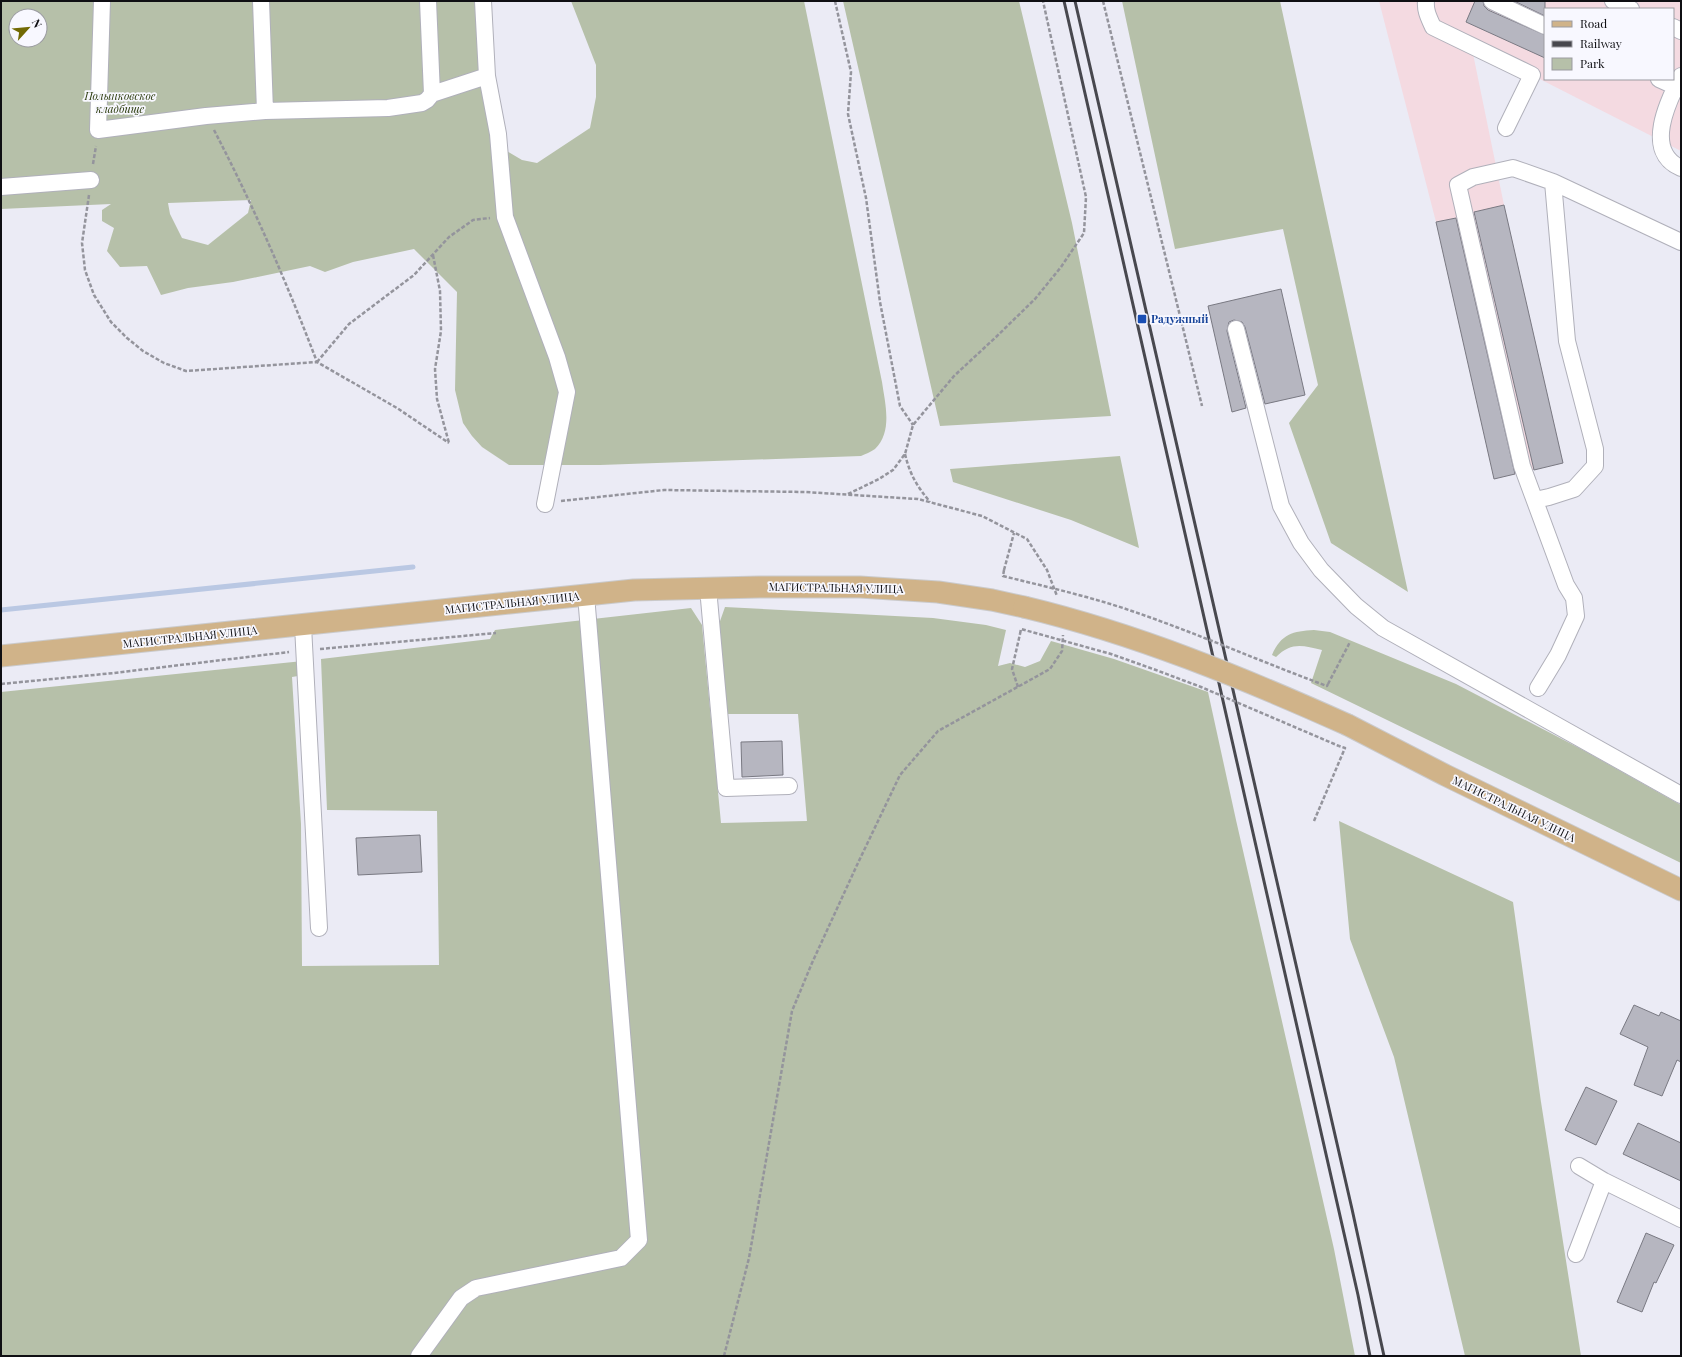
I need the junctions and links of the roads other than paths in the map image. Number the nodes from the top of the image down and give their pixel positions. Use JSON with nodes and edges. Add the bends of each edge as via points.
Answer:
{"nodes":[{"id":1,"x":102,"y":1,"type":"edge"},
{"id":2,"x":261,"y":1,"type":"edge"},
{"id":3,"x":428,"y":1,"type":"edge"},
{"id":4,"x":483,"y":1,"type":"edge"},
{"id":5,"x":1426,"y":1,"type":"edge"},
{"id":6,"x":1492,"y":1,"type":"edge"},
{"id":7,"x":1613,"y":1,"type":"edge"},
{"id":8,"x":1630,"y":8,"type":"edge"},
{"id":9,"x":1544,"y":26,"type":"edge"},
{"id":10,"x":487,"y":76,"type":"junction"},
{"id":11,"x":1663,"y":80,"type":"edge"},
{"id":12,"x":1679,"y":84,"type":"edge"},
{"id":13,"x":432,"y":94,"type":"junction"},
{"id":14,"x":265,"y":111,"type":"junction"},
{"id":15,"x":1506,"y":128,"type":"dead end"},
{"id":16,"x":1681,"y":168,"type":"edge"},
{"id":17,"x":91,"y":180,"type":"road end"},
{"id":18,"x":1552,"y":182,"type":"junction"},
{"id":19,"x":1,"y":187,"type":"edge"},
{"id":20,"x":1681,"y":242,"type":"edge"},
{"id":21,"x":1236,"y":329,"type":"dead end"},
{"id":22,"x":1535,"y":500,"type":"junction"},
{"id":23,"x":545,"y":504,"type":"road end"},
{"id":24,"x":708,"y":588,"type":"junction"},
{"id":25,"x":586,"y":595,"type":"junction"},
{"id":26,"x":303,"y":626,"type":"junction"},
{"id":27,"x":1,"y":656,"type":"edge"},
{"id":28,"x":1538,"y":688,"type":"dead end"},
{"id":29,"x":789,"y":786,"type":"dead end"},
{"id":30,"x":1681,"y":795,"type":"edge"},
{"id":31,"x":1681,"y":890,"type":"edge"},
{"id":32,"x":319,"y":928,"type":"dead end"},
{"id":33,"x":1579,"y":1166,"type":"dead end"},
{"id":34,"x":1604,"y":1181,"type":"junction"},
{"id":35,"x":1681,"y":1219,"type":"edge"},
{"id":36,"x":1576,"y":1254,"type":"dead end"},
{"id":37,"x":419,"y":1356,"type":"edge"}],
"edges":[{"from":1,"to":14,"type":"street","via":[[98,130]]},
{"from":2,"to":14,"type":"street"},
{"from":3,"to":13,"type":"street"},
{"from":4,"to":10,"type":"street"},
{"from":5,"to":15,"type":"street","via":[[1425,7],[1433,27],[1532,75]]},
{"from":6,"to":9,"type":"street"},
{"from":7,"to":8,"type":"street"},
{"from":10,"to":13,"type":"street"},
{"from":10,"to":23,"type":"street","via":[[498,134],[505,217],[557,357],[567,392]]},
{"from":11,"to":12,"type":"street"},
{"from":12,"to":16,"type":"street","via":[[1664,113],[1661,128],[1664,150],[1672,164]]},
{"from":13,"to":14,"type":"street","via":[[422,103],[388,108]]},
{"from":17,"to":19,"type":"street"},
{"from":18,"to":20,"type":"street"},
{"from":18,"to":22,"type":"street","via":[[1567,341],[1595,449],[1595,466],[1574,489]]},
{"from":18,"to":22,"type":"street","via":[[1513,168],[1473,177],[1458,185],[1522,466]]},
{"from":21,"to":30,"type":"street","via":[[1281,506],[1300,543],[1321,570],[1356,606],[1383,628]]},
{"from":22,"to":28,"type":"street","via":[[1566,585],[1574,598],[1576,616],[1558,655]]},
{"from":24,"to":25,"type":"main road","name":"МАГИСТРАЛЬНАЯ УЛИЦА","via":[[634,590]]},
{"from":24,"to":29,"type":"street","via":[[726,788]]},
{"from":24,"to":31,"type":"main road","name":"МАГИСТРАЛЬНАЯ УЛИЦА","bridge":true,"via":[[860,587],[938,592],[992,600],[1074,619],[1210,666],[1286,697],[1348,725]]},
{"from":25,"to":26,"type":"main road","name":"МАГИСТРАЛЬНАЯ УЛИЦА"},
{"from":25,"to":37,"type":"street","via":[[640,1240],[621,1258],[476,1288],[461,1298]]},
{"from":26,"to":27,"type":"main road","name":"МАГИСТРАЛЬНАЯ УЛИЦА"},
{"from":26,"to":32,"type":"street"},
{"from":33,"to":34,"type":"street"},
{"from":34,"to":35,"type":"street"},
{"from":34,"to":36,"type":"street"}]}
